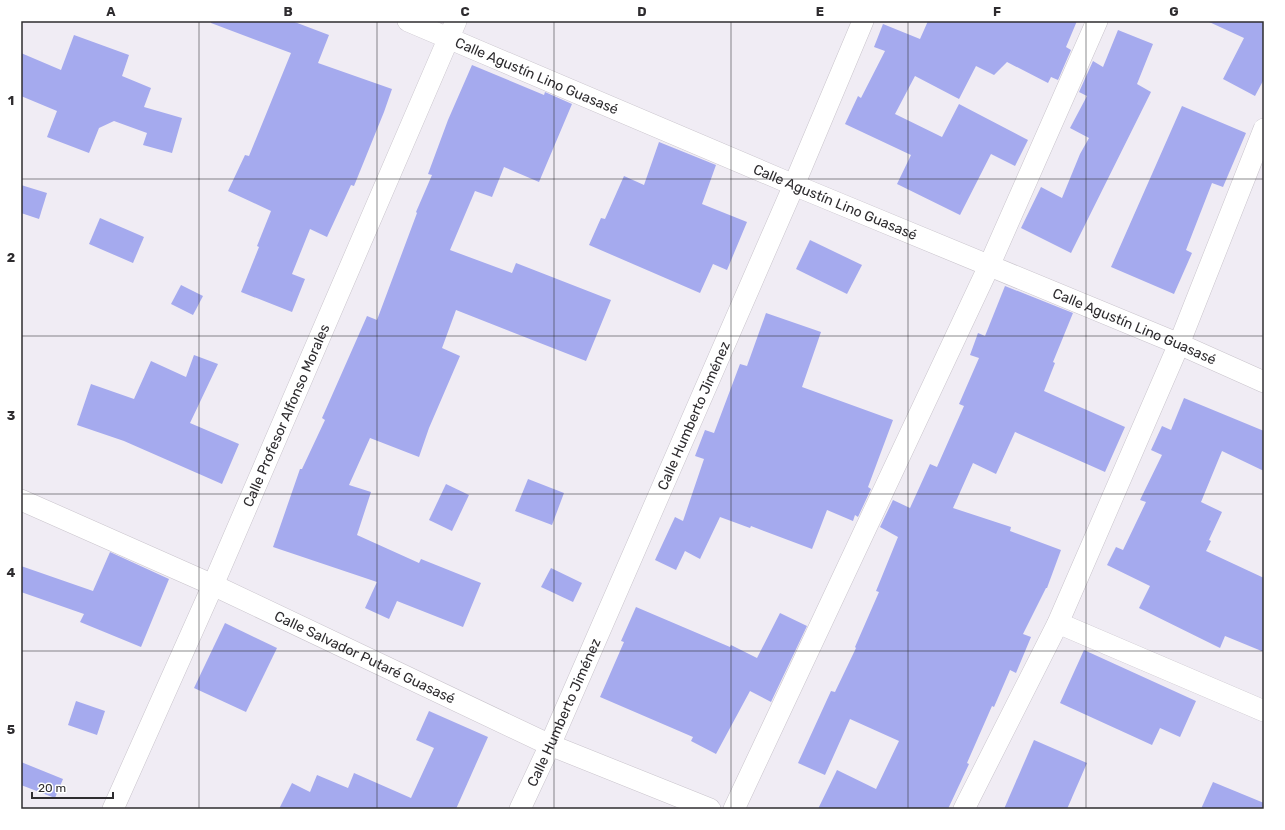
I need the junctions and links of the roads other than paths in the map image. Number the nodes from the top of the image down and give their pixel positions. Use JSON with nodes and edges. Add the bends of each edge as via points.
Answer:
{"nodes":[{"id":1,"x":408,"y":21,"type":"edge"},
{"id":2,"x":864,"y":21,"type":"edge"},
{"id":3,"x":1097,"y":21,"type":"edge"},
{"id":4,"x":452,"y":29,"type":"edge"},
{"id":5,"x":1264,"y":129,"type":"edge"},
{"id":6,"x":794,"y":185,"type":"junction"},
{"id":7,"x":989,"y":266,"type":"junction"},
{"id":8,"x":1179,"y":344,"type":"junction"},
{"id":9,"x":1264,"y":382,"type":"edge"},
{"id":10,"x":21,"y":500,"type":"edge"},
{"id":11,"x":214,"y":584,"type":"junction"},
{"id":12,"x":1058,"y":623,"type":"junction"},
{"id":13,"x":1264,"y":711,"type":"edge"},
{"id":14,"x":550,"y":744,"type":"junction"},
{"id":15,"x":113,"y":809,"type":"edge"},
{"id":16,"x":520,"y":809,"type":"edge"},
{"id":17,"x":710,"y":809,"type":"edge"},
{"id":18,"x":734,"y":809,"type":"edge"},
{"id":19,"x":964,"y":809,"type":"edge"}],
"edges":[{"from":1,"to":4,"type":"street","name":"Calle Agustín Lino Guasasé"},
{"from":2,"to":6,"type":"street","name":"Calle Humberto Jiménez"},
{"from":3,"to":7,"type":"street"},
{"from":4,"to":6,"type":"street","name":"Calle Agustín Lino Guasasé"},
{"from":4,"to":11,"type":"street","name":"Calle Profesor Alfonso Morales"},
{"from":5,"to":8,"type":"street"},
{"from":6,"to":7,"type":"street","name":"Calle Agustín Lino Guasasé"},
{"from":6,"to":14,"type":"street","name":"Calle Humberto Jiménez"},
{"from":7,"to":8,"type":"street","name":"Calle Agustín Lino Guasasé"},
{"from":7,"to":18,"type":"street"},
{"from":8,"to":9,"type":"street","name":"Calle Agustín Lino Guasasé"},
{"from":8,"to":12,"type":"street"},
{"from":10,"to":11,"type":"street","name":"Calle Salvador Putaré Guasasé"},
{"from":11,"to":14,"type":"street","name":"Calle Salvador Putaré Guasasé"},
{"from":11,"to":15,"type":"street","name":"Calle Profesor Alfonso Morales"},
{"from":12,"to":13,"type":"street"},
{"from":12,"to":19,"type":"street"},
{"from":14,"to":16,"type":"street","name":"Calle Humberto Jiménez"},
{"from":14,"to":17,"type":"street","name":"Calle Salvador Putaré Guasasé"}]}
